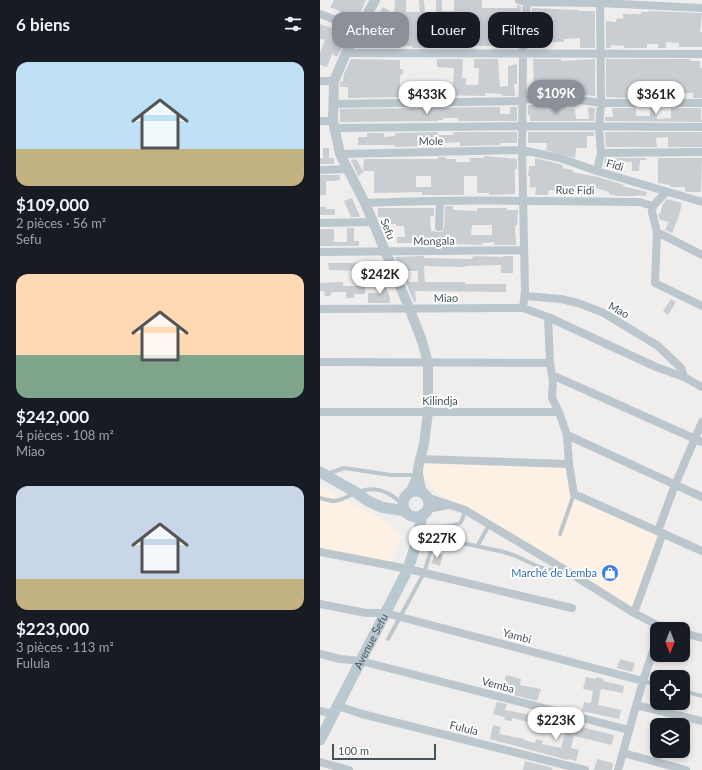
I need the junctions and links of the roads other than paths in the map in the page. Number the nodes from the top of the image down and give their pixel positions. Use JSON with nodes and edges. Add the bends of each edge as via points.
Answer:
{"nodes":[{"id":1,"x":375,"y":0,"type":"edge"},
{"id":2,"x":524,"y":1,"type":"edge"},
{"id":3,"x":600,"y":2,"type":"edge"},
{"id":4,"x":702,"y":8,"type":"edge"},
{"id":5,"x":369,"y":12,"type":"edge"},
{"id":6,"x":320,"y":14,"type":"edge"},
{"id":7,"x":332,"y":18,"type":"edge"},
{"id":8,"x":349,"y":48,"type":"edge"},
{"id":9,"x":346,"y":53,"type":"junction"},
{"id":10,"x":600,"y":53,"type":"junction"},
{"id":11,"x":523,"y":54,"type":"junction"},
{"id":12,"x":702,"y":54,"type":"edge"},
{"id":13,"x":320,"y":81,"type":"edge"},
{"id":14,"x":334,"y":81,"type":"junction"},
{"id":15,"x":524,"y":99,"type":"junction"},
{"id":16,"x":601,"y":103,"type":"junction"},
{"id":17,"x":702,"y":103,"type":"edge"},
{"id":18,"x":334,"y":104,"type":"junction"},
{"id":19,"x":320,"y":121,"type":"edge"},
{"id":20,"x":334,"y":125,"type":"junction"},
{"id":21,"x":523,"y":126,"type":"junction"},
{"id":22,"x":599,"y":127,"type":"junction"},
{"id":23,"x":702,"y":127,"type":"edge"},
{"id":24,"x":522,"y":150,"type":"junction"},
{"id":25,"x":702,"y":152,"type":"edge"},
{"id":26,"x":601,"y":153,"type":"junction"},
{"id":27,"x":340,"y":154,"type":"junction"},
{"id":28,"x":348,"y":169,"type":"junction"},
{"id":29,"x":320,"y":170,"type":"edge"},
{"id":30,"x":597,"y":171,"type":"junction"},
{"id":31,"x":666,"y":192,"type":"junction"},
{"id":32,"x":440,"y":201,"type":"junction"},
{"id":33,"x":523,"y":202,"type":"junction"},
{"id":34,"x":702,"y":202,"type":"edge"},
{"id":35,"x":365,"y":204,"type":"junction"},
{"id":36,"x":653,"y":206,"type":"junction"},
{"id":37,"x":372,"y":222,"type":"junction"},
{"id":38,"x":320,"y":223,"type":"edge"},
{"id":39,"x":439,"y":227,"type":"dead end"},
{"id":40,"x":657,"y":232,"type":"junction"},
{"id":41,"x":524,"y":250,"type":"junction"},
{"id":42,"x":320,"y":252,"type":"edge"},
{"id":43,"x":385,"y":252,"type":"junction"},
{"id":44,"x":702,"y":254,"type":"edge"},
{"id":45,"x":525,"y":296,"type":"junction"},
{"id":46,"x":702,"y":306,"type":"edge"},
{"id":47,"x":523,"y":308,"type":"junction"},
{"id":48,"x":320,"y":309,"type":"edge"},
{"id":49,"x":410,"y":310,"type":"junction"},
{"id":50,"x":548,"y":317,"type":"junction"},
{"id":51,"x":320,"y":362,"type":"edge"},
{"id":52,"x":428,"y":363,"type":"junction"},
{"id":53,"x":550,"y":363,"type":"junction"},
{"id":54,"x":552,"y":375,"type":"junction"},
{"id":55,"x":684,"y":377,"type":"junction"},
{"id":56,"x":702,"y":387,"type":"edge"},
{"id":57,"x":320,"y":412,"type":"edge"},
{"id":58,"x":428,"y":412,"type":"junction"},
{"id":59,"x":560,"y":412,"type":"junction"},
{"id":60,"x":702,"y":422,"type":"edge"},
{"id":61,"x":567,"y":435,"type":"junction"},
{"id":62,"x":699,"y":440,"type":"edge"},
{"id":63,"x":419,"y":459,"type":"junction"},
{"id":64,"x":569,"y":464,"type":"junction"},
{"id":65,"x":322,"y":474,"type":"edge"},
{"id":66,"x":418,"y":475,"type":"junction"},
{"id":67,"x":675,"y":484,"type":"junction"},
{"id":68,"x":356,"y":492,"type":"junction"},
{"id":69,"x":574,"y":494,"type":"junction"},
{"id":70,"x":424,"y":495,"type":"junction"},
{"id":71,"x":404,"y":497,"type":"junction"},
{"id":72,"x":702,"y":497,"type":"edge"},
{"id":73,"x":320,"y":498,"type":"edge"},
{"id":74,"x":449,"y":505,"type":"junction"},
{"id":75,"x":381,"y":507,"type":"junction"},
{"id":76,"x":465,"y":510,"type":"junction"},
{"id":77,"x":425,"y":512,"type":"junction"},
{"id":78,"x":406,"y":513,"type":"junction"},
{"id":79,"x":489,"y":524,"type":"junction"},
{"id":80,"x":420,"y":528,"type":"junction"},
{"id":81,"x":660,"y":532,"type":"junction"},
{"id":82,"x":560,"y":534,"type":"dead end"},
{"id":83,"x":417,"y":541,"type":"junction"},
{"id":84,"x":478,"y":545,"type":"junction"},
{"id":85,"x":702,"y":551,"type":"edge"},
{"id":86,"x":320,"y":552,"type":"edge"},
{"id":87,"x":562,"y":568,"type":"junction"},
{"id":88,"x":408,"y":569,"type":"junction"},
{"id":89,"x":424,"y":573,"type":"junction"},
{"id":90,"x":320,"y":604,"type":"edge"},
{"id":91,"x":572,"y":608,"type":"dead end"},
{"id":92,"x":385,"y":613,"type":"junction"},
{"id":93,"x":634,"y":613,"type":"junction"},
{"id":94,"x":399,"y":617,"type":"junction"},
{"id":95,"x":652,"y":622,"type":"edge"},
{"id":96,"x":690,"y":635,"type":"edge"},
{"id":97,"x":388,"y":638,"type":"dead end"},
{"id":98,"x":702,"y":638,"type":"edge"},
{"id":99,"x":320,"y":654,"type":"edge"},
{"id":100,"x":650,"y":660,"type":"edge"},
{"id":101,"x":361,"y":661,"type":"junction"},
{"id":102,"x":643,"y":681,"type":"junction"},
{"id":103,"x":650,"y":683,"type":"edge"},
{"id":104,"x":690,"y":693,"type":"edge"},
{"id":105,"x":702,"y":696,"type":"edge"},
{"id":106,"x":636,"y":705,"type":"junction"},
{"id":107,"x":335,"y":710,"type":"junction"},
{"id":108,"x":320,"y":711,"type":"edge"},
{"id":109,"x":702,"y":721,"type":"edge"},
{"id":110,"x":629,"y":730,"type":"junction"},
{"id":111,"x":320,"y":740,"type":"edge"},
{"id":112,"x":623,"y":753,"type":"junction"},
{"id":113,"x":320,"y":762,"type":"edge"},
{"id":114,"x":349,"y":770,"type":"edge"},
{"id":115,"x":585,"y":770,"type":"edge"},
{"id":116,"x":618,"y":770,"type":"edge"},
{"id":117,"x":686,"y":770,"type":"edge"}],
"edges":[{"from":1,"to":5,"type":"street","name":"Sefu"},
{"from":2,"to":3,"type":"street"},
{"from":2,"to":11,"type":"street"},
{"from":3,"to":4,"type":"street"},
{"from":3,"to":10,"type":"street"},
{"from":6,"to":7,"type":"street"},
{"from":8,"to":9,"type":"street","name":"Sefu"},
{"from":9,"to":11,"type":"street"},
{"from":9,"to":14,"type":"street","name":"Sefu"},
{"from":10,"to":11,"type":"street"},
{"from":10,"to":12,"type":"street"},
{"from":10,"to":16,"type":"street"},
{"from":11,"to":15,"type":"street"},
{"from":13,"to":14,"type":"street"},
{"from":14,"to":18,"type":"street","name":"Sefu"},
{"from":15,"to":16,"type":"street"},
{"from":15,"to":18,"type":"street"},
{"from":15,"to":21,"type":"street"},
{"from":16,"to":17,"type":"street"},
{"from":16,"to":22,"type":"street"},
{"from":18,"to":20,"type":"street","name":"Sefu"},
{"from":19,"to":20,"type":"street"},
{"from":20,"to":21,"type":"street"},
{"from":20,"to":27,"type":"street","name":"Sefu"},
{"from":21,"to":22,"type":"street"},
{"from":21,"to":24,"type":"street"},
{"from":22,"to":23,"type":"street"},
{"from":22,"to":26,"type":"street"},
{"from":24,"to":27,"type":"street","name":"Mole"},
{"from":24,"to":30,"type":"street","name":"Fidi","via":[[560,158]]},
{"from":24,"to":33,"type":"street"},
{"from":25,"to":26,"type":"street"},
{"from":26,"to":30,"type":"street"},
{"from":27,"to":28,"type":"street","name":"Sefu"},
{"from":28,"to":29,"type":"street"},
{"from":28,"to":35,"type":"street","name":"Sefu"},
{"from":30,"to":31,"type":"street","name":"Fidi"},
{"from":31,"to":34,"type":"street","name":"Fidi"},
{"from":31,"to":36,"type":"street"},
{"from":32,"to":33,"type":"street","name":"Rue Fidi"},
{"from":32,"to":35,"type":"street","name":"Rue Fidi"},
{"from":32,"to":39,"type":"street"},
{"from":33,"to":36,"type":"street","name":"Rue Fidi","via":[[639,202]]},
{"from":33,"to":41,"type":"street"},
{"from":35,"to":37,"type":"street","name":"Sefu"},
{"from":36,"to":40,"type":"street"},
{"from":37,"to":38,"type":"street"},
{"from":37,"to":43,"type":"street","name":"Sefu"},
{"from":40,"to":44,"type":"street"},
{"from":40,"to":46,"type":"street","via":[[655,283]]},
{"from":41,"to":43,"type":"street","name":"Mongala"},
{"from":41,"to":45,"type":"street"},
{"from":42,"to":43,"type":"street","name":"Mongala"},
{"from":43,"to":49,"type":"street","name":"Sefu"},
{"from":45,"to":47,"type":"street"},
{"from":45,"to":55,"type":"street","name":"Mao","via":[[561,299],[604,313],[658,346],[681,368]]},
{"from":47,"to":49,"type":"street","name":"Miao"},
{"from":47,"to":50,"type":"street","name":"Mao"},
{"from":48,"to":49,"type":"street","name":"Miao"},
{"from":49,"to":52,"type":"street","name":"Sefu"},
{"from":50,"to":53,"type":"street"},
{"from":50,"to":55,"type":"street","name":"Mao","via":[[656,367]]},
{"from":51,"to":52,"type":"street"},
{"from":52,"to":53,"type":"street"},
{"from":52,"to":58,"type":"street","name":"Sefu"},
{"from":53,"to":54,"type":"street"},
{"from":54,"to":59,"type":"street","via":[[552,398]]},
{"from":54,"to":62,"type":"street"},
{"from":55,"to":56,"type":"street","name":"Mao"},
{"from":57,"to":58,"type":"street","name":"Kilindja"},
{"from":58,"to":59,"type":"street","name":"Kilindja"},
{"from":58,"to":63,"type":"street","name":"Sefu","via":[[424,444]]},
{"from":59,"to":61,"type":"street"},
{"from":60,"to":62,"type":"street"},
{"from":61,"to":64,"type":"street"},
{"from":61,"to":67,"type":"street"},
{"from":62,"to":67,"type":"street"},
{"from":63,"to":64,"type":"street"},
{"from":63,"to":66,"type":"street","name":"Sefu"},
{"from":64,"to":69,"type":"street"},
{"from":65,"to":66,"type":"lane","via":[[344,468]]},
{"from":65,"to":68,"type":"main road"},
{"from":66,"to":70,"type":"street"},
{"from":66,"to":71,"type":"street"},
{"from":67,"to":72,"type":"street"},
{"from":67,"to":81,"type":"street"},
{"from":68,"to":71,"type":"lane","via":[[371,488]]},
{"from":68,"to":73,"type":"lane","via":[[342,500]]},
{"from":68,"to":75,"type":"main road"},
{"from":69,"to":81,"type":"street"},
{"from":69,"to":82,"type":"lane"},
{"from":70,"to":71,"type":"main road","via":[[415,491]]},
{"from":70,"to":74,"type":"street"},
{"from":70,"to":77,"type":"main road","via":[[428,501]]},
{"from":71,"to":75,"type":"main road"},
{"from":71,"to":78,"type":"main road"},
{"from":74,"to":76,"type":"street"},
{"from":74,"to":77,"type":"street"},
{"from":75,"to":78,"type":"main road"},
{"from":76,"to":79,"type":"street"},
{"from":76,"to":80,"type":"lane","via":[[461,522],[457,525]]},
{"from":77,"to":78,"type":"main road","via":[[415,517]]},
{"from":77,"to":80,"type":"main road","name":"Avenue Sefu"},
{"from":78,"to":83,"type":"main road"},
{"from":79,"to":84,"type":"lane"},
{"from":79,"to":87,"type":"street"},
{"from":80,"to":83,"type":"main road","name":"Avenue Sefu"},
{"from":81,"to":85,"type":"street"},
{"from":81,"to":93,"type":"street"},
{"from":83,"to":88,"type":"main road","name":"Avenue Sefu"},
{"from":84,"to":87,"type":"lane","via":[[516,556],[539,567],[550,570]]},
{"from":84,"to":89,"type":"lane","via":[[435,537]]},
{"from":86,"to":88,"type":"street"},
{"from":87,"to":93,"type":"street"},
{"from":88,"to":89,"type":"street"},
{"from":88,"to":92,"type":"main road","name":"Avenue Sefu"},
{"from":89,"to":91,"type":"street"},
{"from":89,"to":94,"type":"lane"},
{"from":90,"to":92,"type":"street","name":"Yambi","via":[[366,613]]},
{"from":92,"to":94,"type":"street","name":"Yambi"},
{"from":92,"to":101,"type":"main road","name":"Avenue Sefu"},
{"from":93,"to":95,"type":"street"},
{"from":94,"to":97,"type":"lane"},
{"from":94,"to":102,"type":"street","name":"Yambi"},
{"from":96,"to":98,"type":"street"},
{"from":99,"to":101,"type":"street","name":"Vemba"},
{"from":100,"to":102,"type":"street"},
{"from":101,"to":107,"type":"main road","name":"Avenue Sefu"},
{"from":101,"to":110,"type":"street","name":"Vemba"},
{"from":102,"to":103,"type":"lane"},
{"from":102,"to":106,"type":"street"},
{"from":104,"to":105,"type":"lane"},
{"from":106,"to":109,"type":"street"},
{"from":106,"to":110,"type":"street"},
{"from":107,"to":108,"type":"street","name":"Fulula"},
{"from":107,"to":111,"type":"main road","name":"Avenue Sefu"},
{"from":107,"to":115,"type":"street","name":"Fulula","via":[[362,714]]},
{"from":110,"to":112,"type":"street"},
{"from":112,"to":116,"type":"street"},
{"from":112,"to":117,"type":"street"},
{"from":113,"to":114,"type":"street"}]}
